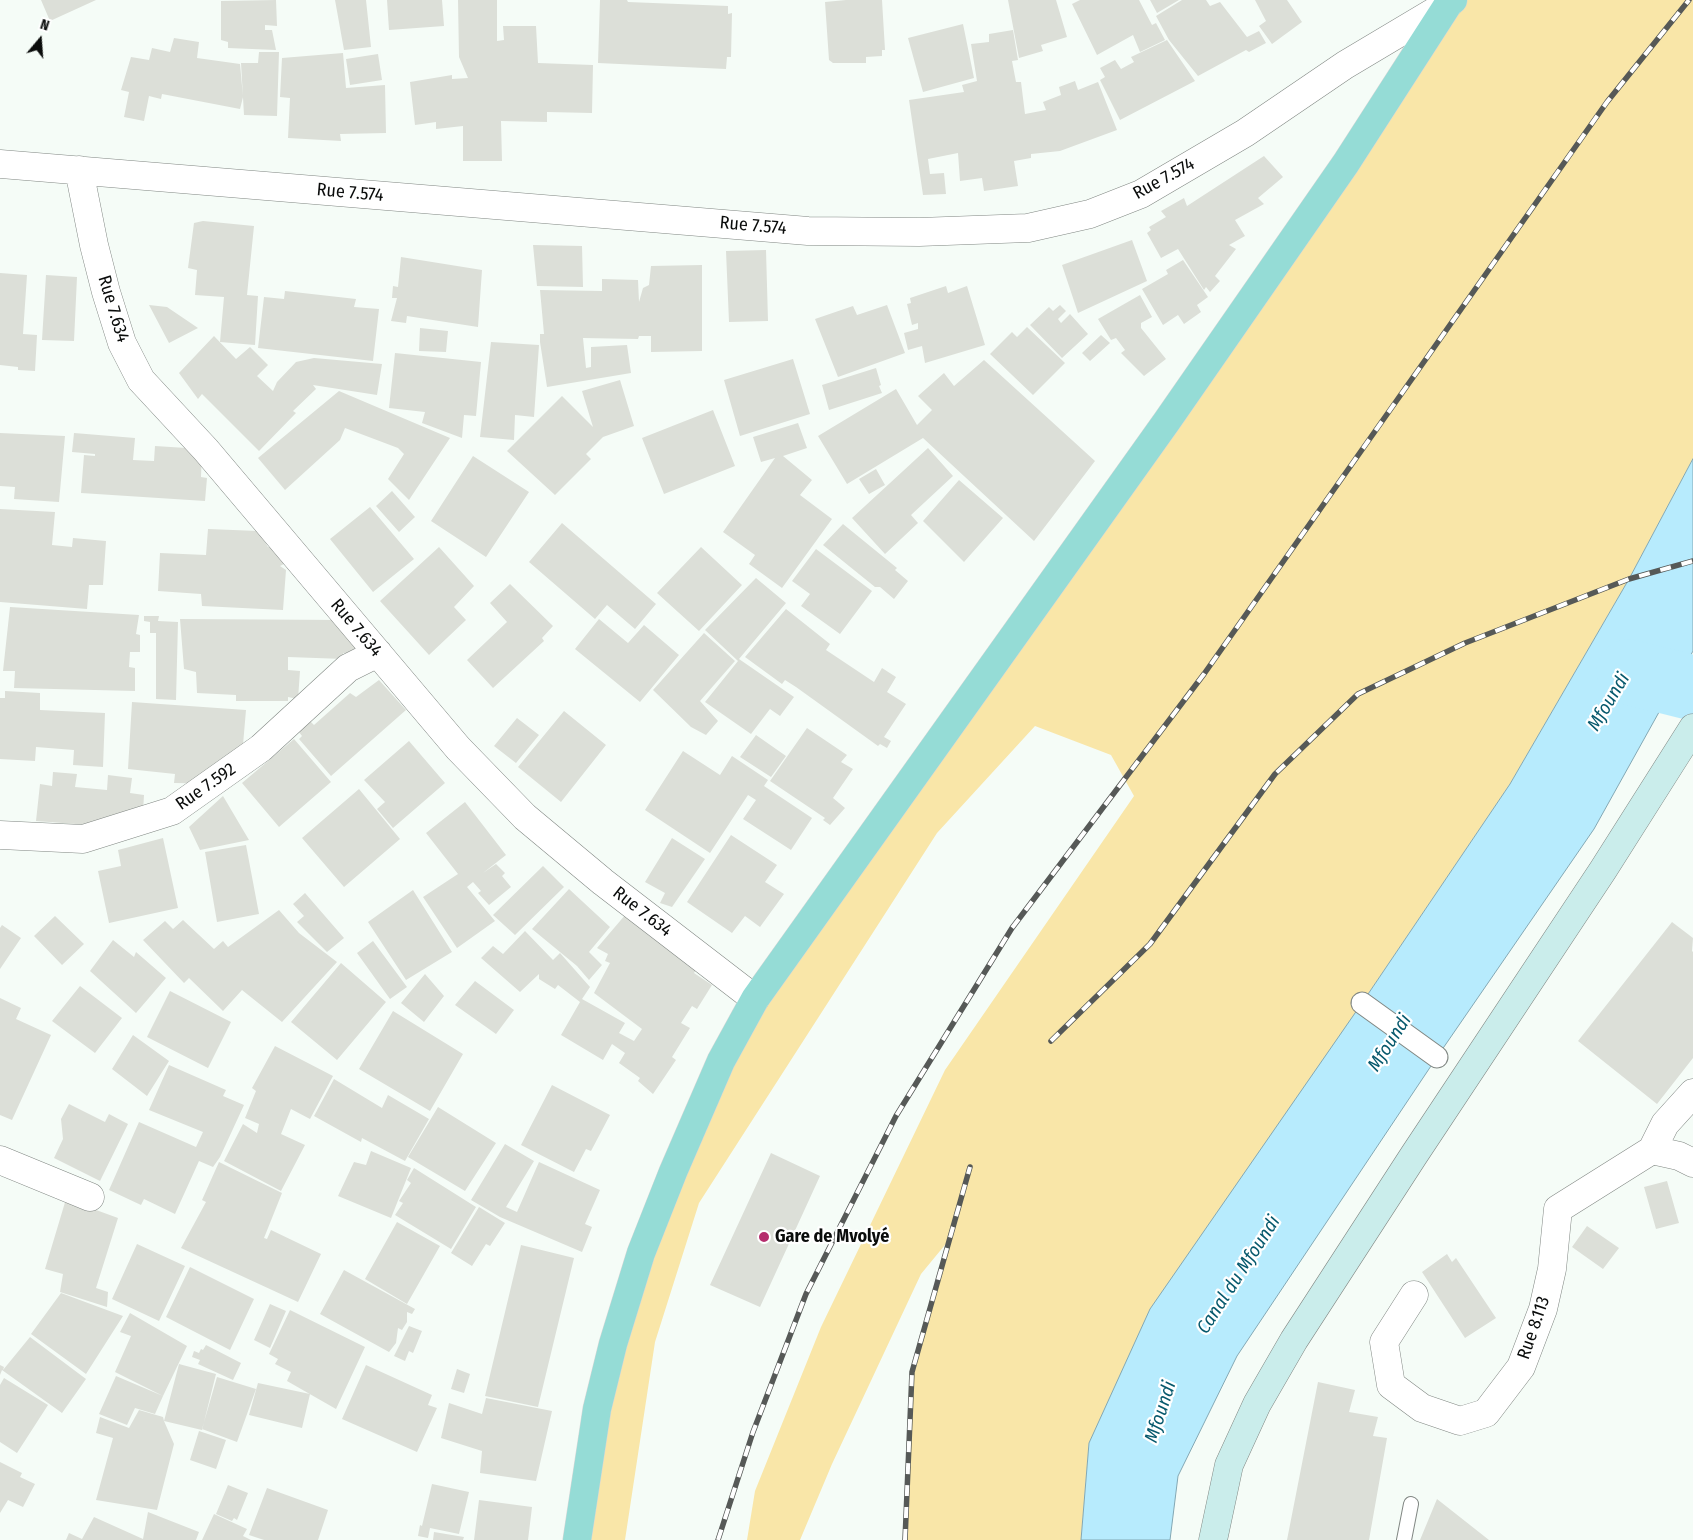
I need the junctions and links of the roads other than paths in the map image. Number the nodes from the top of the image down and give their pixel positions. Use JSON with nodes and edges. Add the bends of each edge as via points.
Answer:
{"nodes":[{"id":1,"x":1451,"y":2,"type":"edge"},
{"id":2,"x":0,"y":164,"type":"edge"},
{"id":3,"x":79,"y":170,"type":"junction"},
{"id":4,"x":378,"y":653,"type":"junction"},
{"id":5,"x":1690,"y":742,"type":"edge"},
{"id":6,"x":0,"y":835,"type":"edge"},
{"id":7,"x":755,"y":999,"type":"junction"},
{"id":8,"x":1362,"y":1003,"type":"dead end"},
{"id":9,"x":1437,"y":1057,"type":"dead end"},
{"id":10,"x":1693,"y":1093,"type":"edge"},
{"id":11,"x":1652,"y":1150,"type":"junction"},
{"id":12,"x":0,"y":1160,"type":"edge"},
{"id":13,"x":1693,"y":1163,"type":"edge"},
{"id":14,"x":90,"y":1197,"type":"dead end"},
{"id":15,"x":1414,"y":1295,"type":"dead end"},
{"id":16,"x":1411,"y":1504,"type":"dead end"},
{"id":17,"x":577,"y":1540,"type":"edge"},
{"id":18,"x":1213,"y":1540,"type":"edge"},
{"id":19,"x":1404,"y":1540,"type":"edge"}],
"edges":[{"from":1,"to":3,"type":"street","name":"Rue 7.574","via":[[1345,65],[1245,133],[1141,194],[1090,214],[1028,228],[919,232],[808,231]]},
{"from":1,"to":7,"type":"main road","via":[[1346,163],[1179,405]]},
{"from":2,"to":3,"type":"street","name":"Rue 7.574"},
{"from":3,"to":4,"type":"street","name":"Rue 7.634","via":[[109,300],[122,343],[141,380],[206,450]]},
{"from":4,"to":6,"type":"street","name":"Rue 7.592","via":[[348,668],[261,748],[172,811],[83,839]]},
{"from":4,"to":7,"type":"street","name":"Rue 7.634","via":[[458,748],[525,817],[602,882]]},
{"from":5,"to":18,"type":"main road","via":[[1294,1340],[1257,1404],[1229,1465]]},
{"from":7,"to":17,"type":"main road","via":[[721,1061],[641,1253],[612,1344],[597,1409]]},
{"from":8,"to":9,"type":"street"},
{"from":10,"to":11,"type":"street","via":[[1665,1124]]},
{"from":11,"to":13,"type":"street"},
{"from":11,"to":15,"type":"street","name":"Rue 8.113","via":[[1558,1209],[1552,1269],[1543,1309],[1521,1367],[1486,1413],[1460,1421],[1422,1408],[1392,1385],[1384,1342]]},
{"from":12,"to":14,"type":"street"},
{"from":16,"to":19,"type":"lane"}]}
